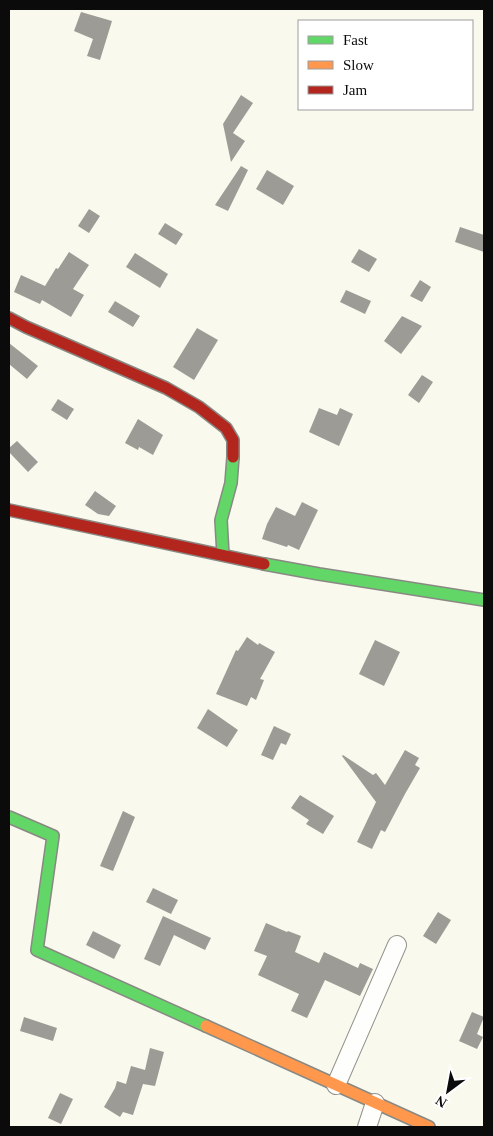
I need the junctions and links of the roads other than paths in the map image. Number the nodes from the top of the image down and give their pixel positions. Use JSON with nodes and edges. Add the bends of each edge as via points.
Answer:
{"nodes":[{"id":1,"x":9,"y":318,"type":"edge"},
{"id":2,"x":9,"y":510,"type":"edge"},
{"id":3,"x":223,"y":555,"type":"junction"},
{"id":4,"x":484,"y":600,"type":"edge"},
{"id":5,"x":9,"y":816,"type":"edge"},
{"id":6,"x":397,"y":945,"type":"dead end"},
{"id":7,"x":336,"y":1085,"type":"junction"},
{"id":8,"x":375,"y":1103,"type":"junction"},
{"id":9,"x":367,"y":1127,"type":"edge"},
{"id":10,"x":428,"y":1127,"type":"edge"}],
"edges":[{"from":1,"to":3,"type":"street","via":[[166,388],[226,428],[233,440],[233,458],[231,483],[221,520]]},
{"from":2,"to":3,"type":"street"},
{"from":3,"to":4,"type":"street"},
{"from":5,"to":7,"type":"street","via":[[53,836],[36,950]]},
{"from":6,"to":7,"type":"street"},
{"from":7,"to":8,"type":"street"},
{"from":8,"to":9,"type":"street"},
{"from":8,"to":10,"type":"street"}]}
